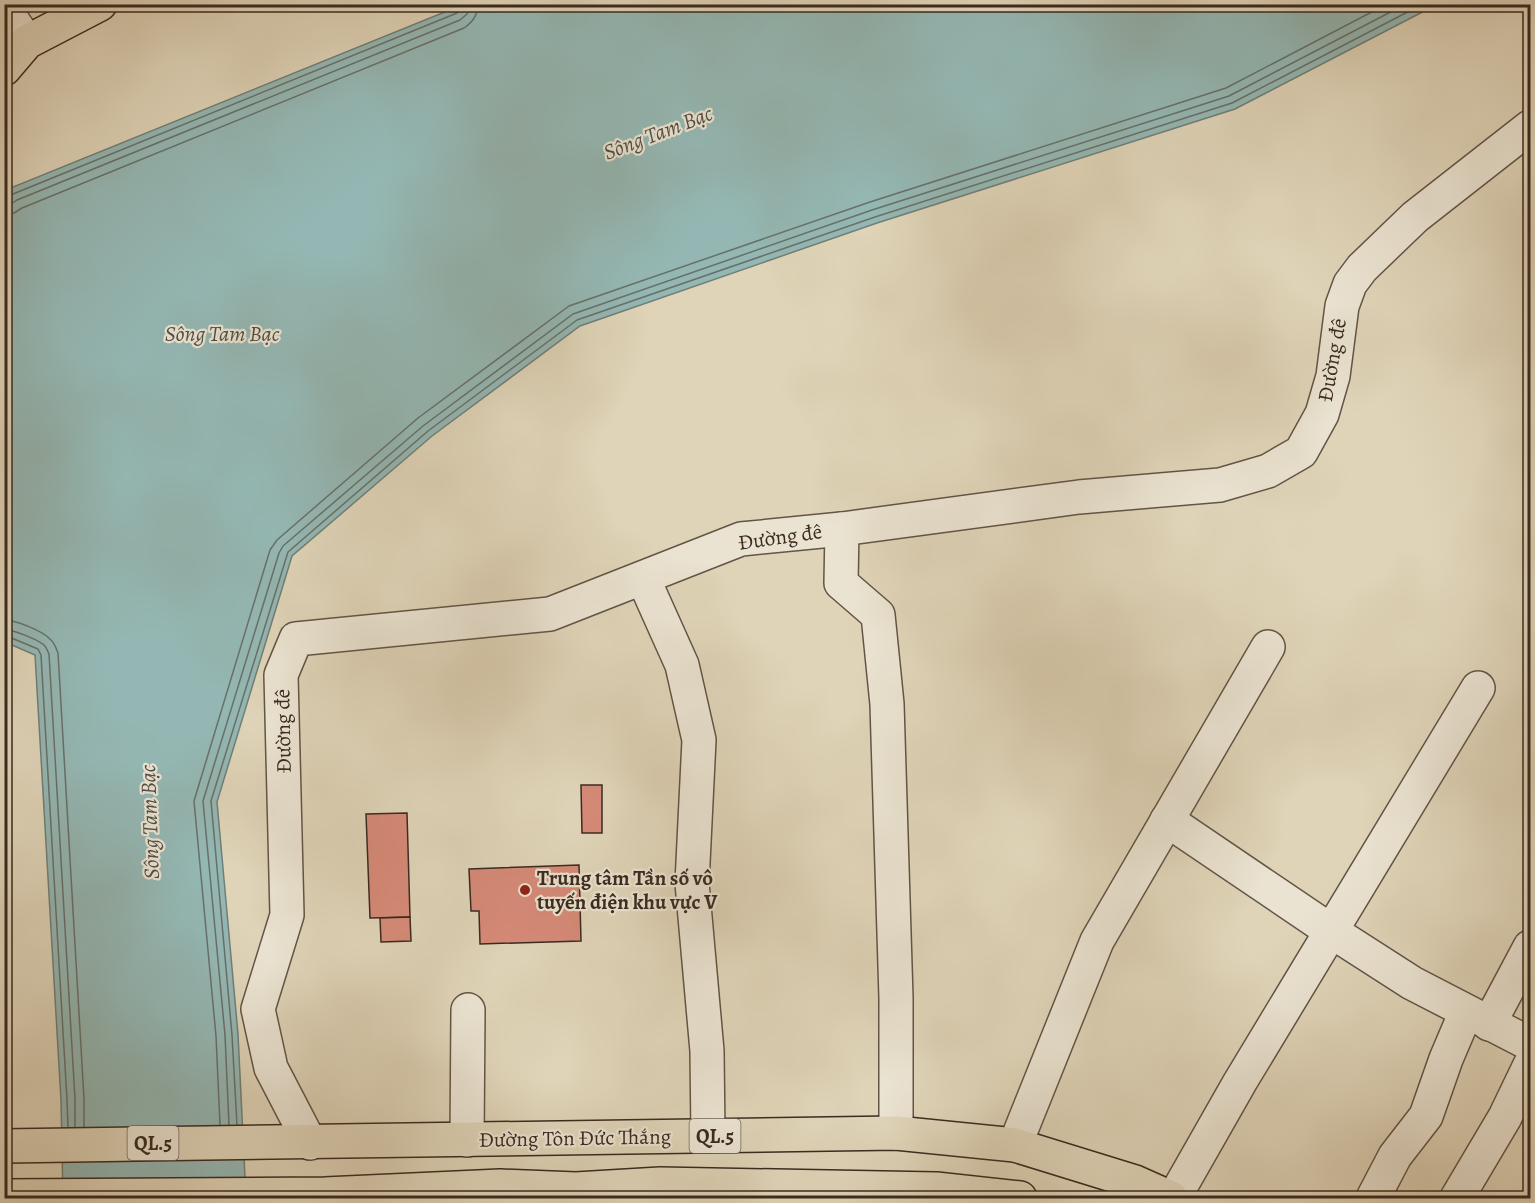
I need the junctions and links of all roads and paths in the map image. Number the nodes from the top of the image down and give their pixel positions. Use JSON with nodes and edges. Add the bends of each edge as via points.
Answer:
{"nodes":[{"id":1,"x":100,"y":4,"type":"edge"},
{"id":2,"x":4,"y":8,"type":"edge"},
{"id":3,"x":27,"y":42,"type":"junction"},
{"id":4,"x":4,"y":69,"type":"edge"},
{"id":5,"x":1530,"y":127,"type":"edge"},
{"id":6,"x":842,"y":529,"type":"junction"},
{"id":7,"x":643,"y":578,"type":"junction"},
{"id":8,"x":1268,"y":647,"type":"dead end"},
{"id":9,"x":1478,"y":688,"type":"dead end"},
{"id":10,"x":1167,"y":820,"type":"junction"},
{"id":11,"x":1331,"y":931,"type":"junction"},
{"id":12,"x":1530,"y":946,"type":"edge"},
{"id":13,"x":468,"y":1010,"type":"dead end"},
{"id":14,"x":1478,"y":1018,"type":"junction"},
{"id":15,"x":1530,"y":1044,"type":"edge"},
{"id":16,"x":1530,"y":1065,"type":"edge"},
{"id":17,"x":896,"y":1133,"type":"junction"},
{"id":18,"x":708,"y":1136,"type":"junction"},
{"id":19,"x":467,"y":1140,"type":"junction"},
{"id":20,"x":310,"y":1143,"type":"junction"},
{"id":21,"x":1015,"y":1145,"type":"junction"},
{"id":22,"x":4,"y":1146,"type":"edge"},
{"id":23,"x":658,"y":1191,"type":"edge"},
{"id":24,"x":500,"y":1192,"type":"edge"},
{"id":25,"x":440,"y":1193,"type":"edge"},
{"id":26,"x":576,"y":1194,"type":"edge"},
{"id":27,"x":4,"y":1196,"type":"edge"},
{"id":28,"x":325,"y":1196,"type":"edge"},
{"id":29,"x":58,"y":1197,"type":"edge"},
{"id":30,"x":1020,"y":1198,"type":"edge"},
{"id":31,"x":1173,"y":1198,"type":"edge"},
{"id":32,"x":1373,"y":1198,"type":"edge"},
{"id":33,"x":1457,"y":1198,"type":"edge"}],
"edges":[{"from":1,"to":3,"type":"main road"},
{"from":2,"to":3,"type":"street"},
{"from":3,"to":4,"type":"main road"},
{"from":5,"to":6,"type":"street","name":"Đường đê","via":[[1415,217],[1350,284],[1342,306],[1333,376],[1322,414],[1301,452],[1268,471],[1220,485],[1079,498]]},
{"from":6,"to":7,"type":"street","name":"Đường đê","via":[[741,539]]},
{"from":6,"to":17,"type":"street","via":[[841,583],[878,615],[886,704],[896,998]]},
{"from":7,"to":18,"type":"street","via":[[682,665],[699,740],[692,883],[707,1051]]},
{"from":7,"to":20,"type":"street","name":"Đường đê","via":[[550,614],[296,639],[281,675],[287,915],[258,1008],[271,1068]]},
{"from":8,"to":10,"type":"street"},
{"from":9,"to":11,"type":"street"},
{"from":10,"to":11,"type":"street"},
{"from":10,"to":21,"type":"street","via":[[1096,941]]},
{"from":11,"to":14,"type":"street","via":[[1412,983]]},
{"from":11,"to":31,"type":"street"},
{"from":12,"to":14,"type":"street"},
{"from":13,"to":19,"type":"street"},
{"from":14,"to":15,"type":"street"},
{"from":14,"to":32,"type":"street","via":[[1446,1059],[1426,1116],[1395,1156]]},
{"from":16,"to":33,"type":"street","via":[[1505,1117]]},
{"from":17,"to":18,"type":"main road","name":"Đường Tôn Đức Thắng","number":"QL.5"},
{"from":17,"to":21,"type":"main road","name":"Đường Tôn Đức Thắng","number":"QL.5"},
{"from":18,"to":19,"type":"main road","name":"Đường Tôn Đức Thắng","number":"QL.5"},
{"from":19,"to":20,"type":"main road","name":"Đường Tôn Đức Thắng","number":"QL.5"},
{"from":20,"to":22,"type":"main road","name":"Đường Tôn Đức Thắng","number":"QL.5"},
{"from":21,"to":31,"type":"main road","name":"Đường Tôn Đức Thắng","number":"QL.5","via":[[1135,1182]]},
{"from":23,"to":26,"type":"main road","number":"QL.5"},
{"from":23,"to":30,"type":"main road","number":"QL.5","via":[[936,1189]]},
{"from":24,"to":25,"type":"main road","number":"QL.5"},
{"from":24,"to":26,"type":"main road","number":"QL.5"},
{"from":25,"to":28,"type":"main road","number":"QL.5"},
{"from":27,"to":29,"type":"main road","number":"QL.5"},
{"from":28,"to":29,"type":"main road","number":"QL.5"}]}
